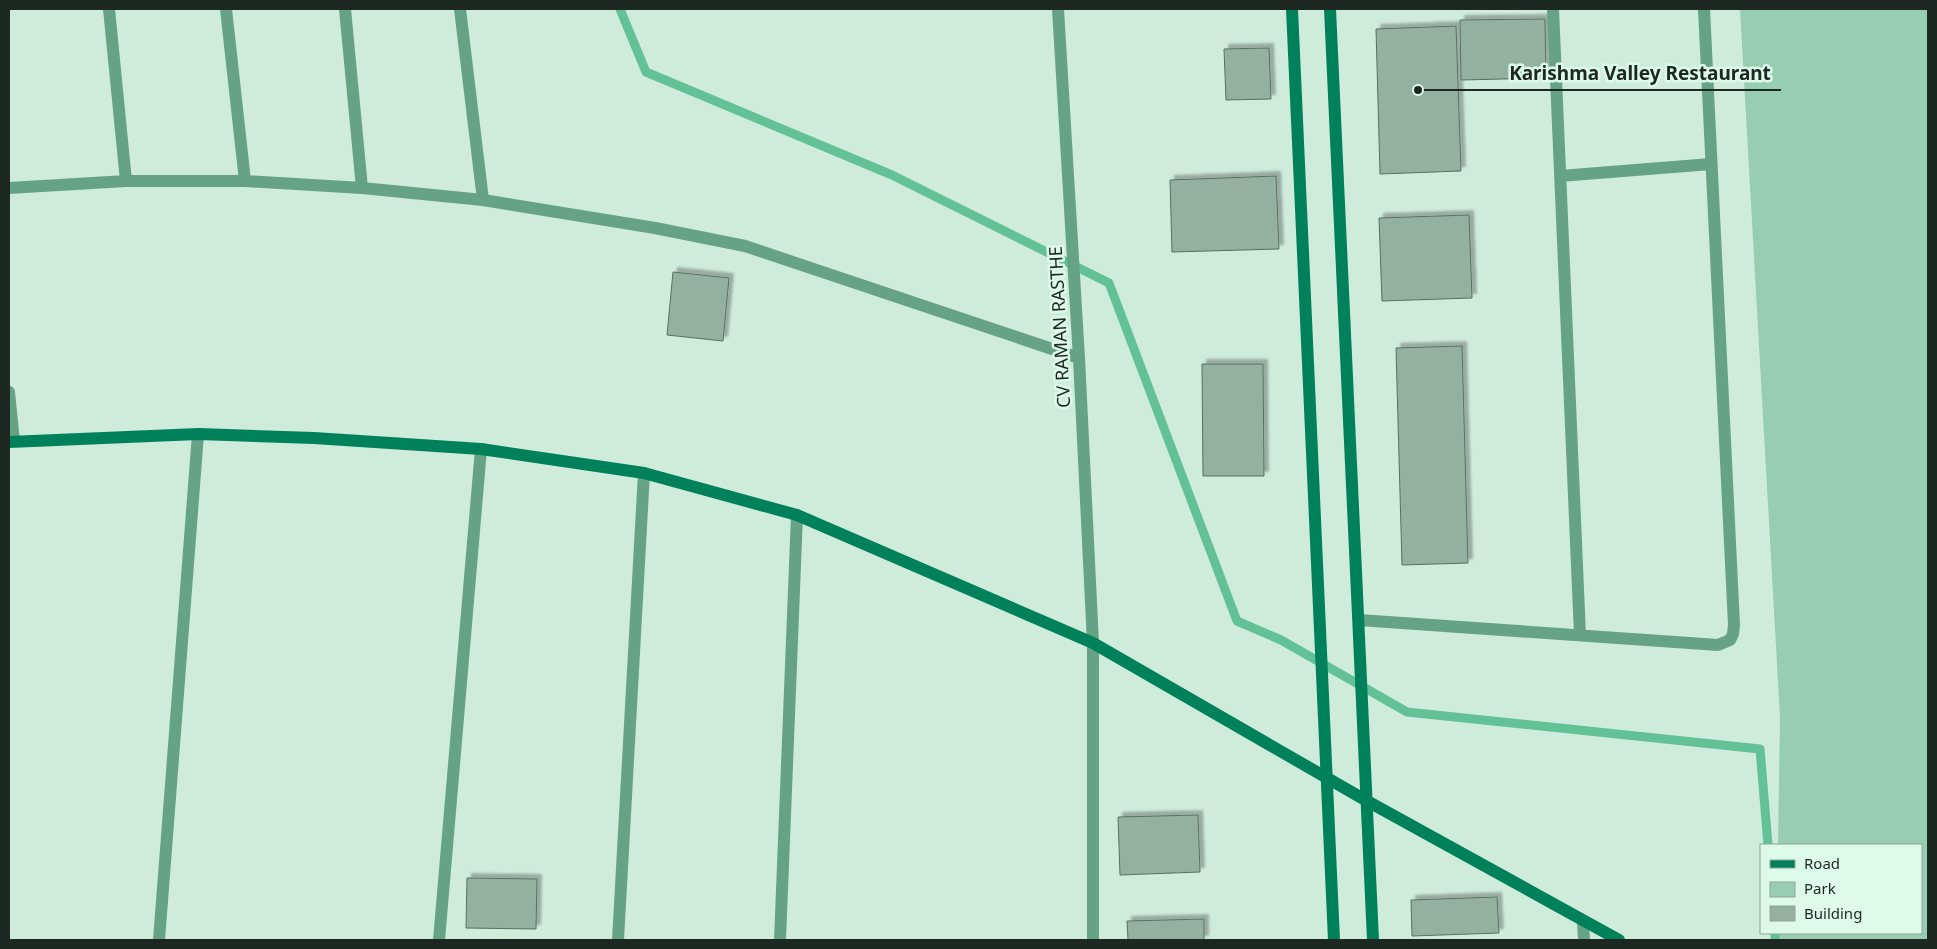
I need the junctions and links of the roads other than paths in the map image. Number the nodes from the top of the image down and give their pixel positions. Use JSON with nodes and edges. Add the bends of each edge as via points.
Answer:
{"nodes":[{"id":1,"x":109,"y":9,"type":"edge"},
{"id":2,"x":226,"y":9,"type":"edge"},
{"id":3,"x":345,"y":9,"type":"edge"},
{"id":4,"x":460,"y":9,"type":"edge"},
{"id":5,"x":1058,"y":9,"type":"edge"},
{"id":6,"x":1292,"y":9,"type":"edge"},
{"id":7,"x":1330,"y":9,"type":"edge"},
{"id":8,"x":1553,"y":9,"type":"edge"},
{"id":9,"x":1704,"y":9,"type":"edge"},
{"id":10,"x":1711,"y":164,"type":"junction"},
{"id":11,"x":1560,"y":176,"type":"junction"},
{"id":12,"x":126,"y":181,"type":"junction"},
{"id":13,"x":246,"y":181,"type":"junction"},
{"id":14,"x":9,"y":188,"type":"edge"},
{"id":15,"x":362,"y":188,"type":"junction"},
{"id":16,"x":483,"y":200,"type":"junction"},
{"id":17,"x":1079,"y":358,"type":"junction"},
{"id":18,"x":9,"y":392,"type":"edge"},
{"id":19,"x":198,"y":434,"type":"junction"},
{"id":20,"x":12,"y":442,"type":"edge"},
{"id":21,"x":481,"y":449,"type":"junction"},
{"id":22,"x":644,"y":473,"type":"junction"},
{"id":23,"x":797,"y":515,"type":"junction"},
{"id":24,"x":1358,"y":620,"type":"junction"},
{"id":25,"x":1580,"y":635,"type":"junction"},
{"id":26,"x":1093,"y":643,"type":"junction"},
{"id":27,"x":1327,"y":778,"type":"junction"},
{"id":28,"x":1367,"y":801,"type":"junction"},
{"id":29,"x":1583,"y":921,"type":"junction"},
{"id":30,"x":159,"y":940,"type":"edge"},
{"id":31,"x":439,"y":940,"type":"edge"},
{"id":32,"x":618,"y":940,"type":"edge"},
{"id":33,"x":780,"y":940,"type":"edge"},
{"id":34,"x":1093,"y":940,"type":"edge"},
{"id":35,"x":1334,"y":940,"type":"edge"},
{"id":36,"x":1373,"y":940,"type":"edge"},
{"id":37,"x":1584,"y":940,"type":"edge"},
{"id":38,"x":1619,"y":940,"type":"edge"}],
"edges":[{"from":1,"to":12,"type":"street"},
{"from":2,"to":13,"type":"street"},
{"from":3,"to":15,"type":"street"},
{"from":4,"to":16,"type":"street"},
{"from":5,"to":17,"type":"street","name":"CV RAMAN RASTHE"},
{"from":6,"to":27,"type":"main road"},
{"from":7,"to":24,"type":"main road"},
{"from":8,"to":11,"type":"street"},
{"from":9,"to":10,"type":"street"},
{"from":10,"to":11,"type":"street"},
{"from":10,"to":25,"type":"street","via":[[1733,634],[1730,640],[1718,645]]},
{"from":11,"to":25,"type":"street"},
{"from":12,"to":13,"type":"street"},
{"from":12,"to":14,"type":"street"},
{"from":13,"to":15,"type":"street"},
{"from":15,"to":16,"type":"street"},
{"from":16,"to":17,"type":"street","via":[[746,246]]},
{"from":17,"to":26,"type":"street","name":"CV RAMAN RASTHE"},
{"from":18,"to":20,"type":"street"},
{"from":19,"to":20,"type":"main road"},
{"from":19,"to":21,"type":"main road"},
{"from":19,"to":30,"type":"street"},
{"from":21,"to":22,"type":"main road"},
{"from":21,"to":31,"type":"street"},
{"from":22,"to":23,"type":"main road"},
{"from":22,"to":32,"type":"street"},
{"from":23,"to":26,"type":"main road"},
{"from":23,"to":33,"type":"street"},
{"from":24,"to":25,"type":"street"},
{"from":24,"to":28,"type":"main road"},
{"from":26,"to":27,"type":"main road"},
{"from":26,"to":34,"type":"street","name":"CV RAMAN RASTHE"},
{"from":27,"to":28,"type":"main road"},
{"from":27,"to":35,"type":"main road"},
{"from":28,"to":29,"type":"main road"},
{"from":28,"to":36,"type":"main road"},
{"from":29,"to":37,"type":"street"},
{"from":29,"to":38,"type":"main road"}]}
